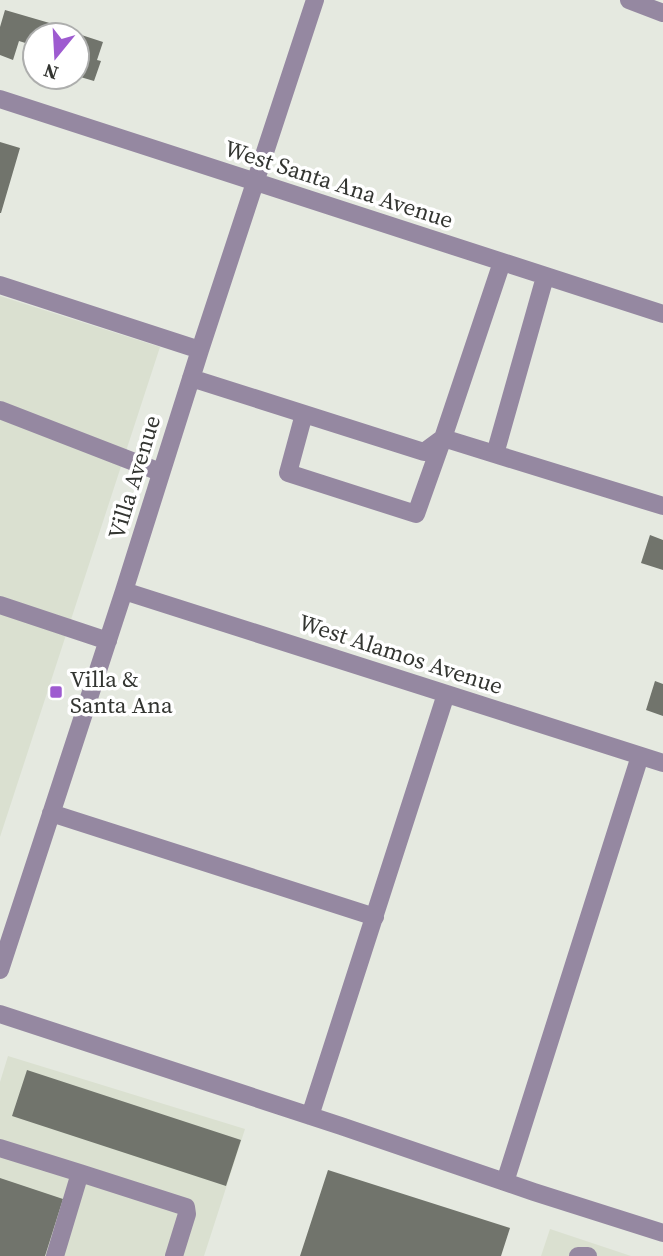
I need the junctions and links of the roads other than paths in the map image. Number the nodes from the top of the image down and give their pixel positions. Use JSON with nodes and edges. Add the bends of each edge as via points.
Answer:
{"nodes":[{"id":1,"x":315,"y":0,"type":"edge"},
{"id":2,"x":629,"y":0,"type":"edge"},
{"id":3,"x":663,"y":13,"type":"edge"},
{"id":4,"x":0,"y":99,"type":"edge"},
{"id":5,"x":256,"y":182,"type":"junction"},
{"id":6,"x":502,"y":262,"type":"junction"},
{"id":7,"x":545,"y":277,"type":"junction"},
{"id":8,"x":0,"y":285,"type":"edge"},
{"id":9,"x":663,"y":314,"type":"edge"},
{"id":10,"x":200,"y":350,"type":"junction"},
{"id":11,"x":191,"y":378,"type":"junction"},
{"id":12,"x":0,"y":411,"type":"edge"},
{"id":13,"x":304,"y":414,"type":"junction"},
{"id":14,"x":443,"y":438,"type":"junction"},
{"id":15,"x":495,"y":454,"type":"junction"},
{"id":16,"x":160,"y":472,"type":"junction"},
{"id":17,"x":663,"y":506,"type":"edge"},
{"id":18,"x":124,"y":591,"type":"junction"},
{"id":19,"x":0,"y":605,"type":"edge"},
{"id":20,"x":108,"y":641,"type":"junction"},
{"id":21,"x":446,"y":694,"type":"junction"},
{"id":22,"x":640,"y":756,"type":"junction"},
{"id":23,"x":663,"y":763,"type":"edge"},
{"id":24,"x":51,"y":813,"type":"junction"},
{"id":25,"x":374,"y":917,"type":"junction"},
{"id":26,"x":0,"y":970,"type":"edge"},
{"id":27,"x":0,"y":1014,"type":"edge"},
{"id":28,"x":310,"y":1116,"type":"junction"},
{"id":29,"x":0,"y":1148,"type":"edge"},
{"id":30,"x":80,"y":1173,"type":"junction"},
{"id":31,"x":505,"y":1182,"type":"junction"},
{"id":32,"x":663,"y":1233,"type":"edge"},
{"id":33,"x":55,"y":1256,"type":"edge"},
{"id":34,"x":174,"y":1256,"type":"edge"},
{"id":35,"x":578,"y":1256,"type":"edge"},
{"id":36,"x":588,"y":1256,"type":"edge"}],
"edges":[{"from":1,"to":5,"type":"street","name":"Villa Avenue"},
{"from":2,"to":3,"type":"street"},
{"from":4,"to":5,"type":"street","name":"West Santa Ana Avenue"},
{"from":5,"to":6,"type":"street","name":"West Santa Ana Avenue"},
{"from":5,"to":10,"type":"street","name":"Villa Avenue"},
{"from":6,"to":7,"type":"street","name":"West Santa Ana Avenue"},
{"from":6,"to":14,"type":"street"},
{"from":7,"to":9,"type":"street","name":"West Santa Ana Avenue"},
{"from":7,"to":15,"type":"street"},
{"from":8,"to":10,"type":"street"},
{"from":10,"to":11,"type":"street","name":"Villa Avenue"},
{"from":11,"to":13,"type":"street"},
{"from":11,"to":16,"type":"street","name":"Villa Avenue"},
{"from":12,"to":16,"type":"street"},
{"from":13,"to":14,"type":"street","via":[[424,452]]},
{"from":13,"to":14,"type":"street","via":[[288,474],[416,514]]},
{"from":14,"to":15,"type":"street"},
{"from":15,"to":17,"type":"street"},
{"from":16,"to":18,"type":"street","name":"Villa Avenue"},
{"from":18,"to":20,"type":"street","name":"Villa Avenue"},
{"from":18,"to":21,"type":"street","name":"West Alamos Avenue"},
{"from":19,"to":20,"type":"street"},
{"from":20,"to":24,"type":"street","name":"Villa Avenue"},
{"from":21,"to":22,"type":"street","name":"West Alamos Avenue"},
{"from":21,"to":25,"type":"street"},
{"from":22,"to":23,"type":"street","name":"West Alamos Avenue"},
{"from":22,"to":31,"type":"street"},
{"from":24,"to":25,"type":"street"},
{"from":24,"to":26,"type":"street","name":"Villa Avenue"},
{"from":25,"to":28,"type":"street"},
{"from":27,"to":28,"type":"street"},
{"from":28,"to":31,"type":"street"},
{"from":29,"to":30,"type":"street"},
{"from":30,"to":33,"type":"street"},
{"from":30,"to":34,"type":"street","via":[[186,1207]]},
{"from":31,"to":32,"type":"street"},
{"from":35,"to":36,"type":"street"}]}
